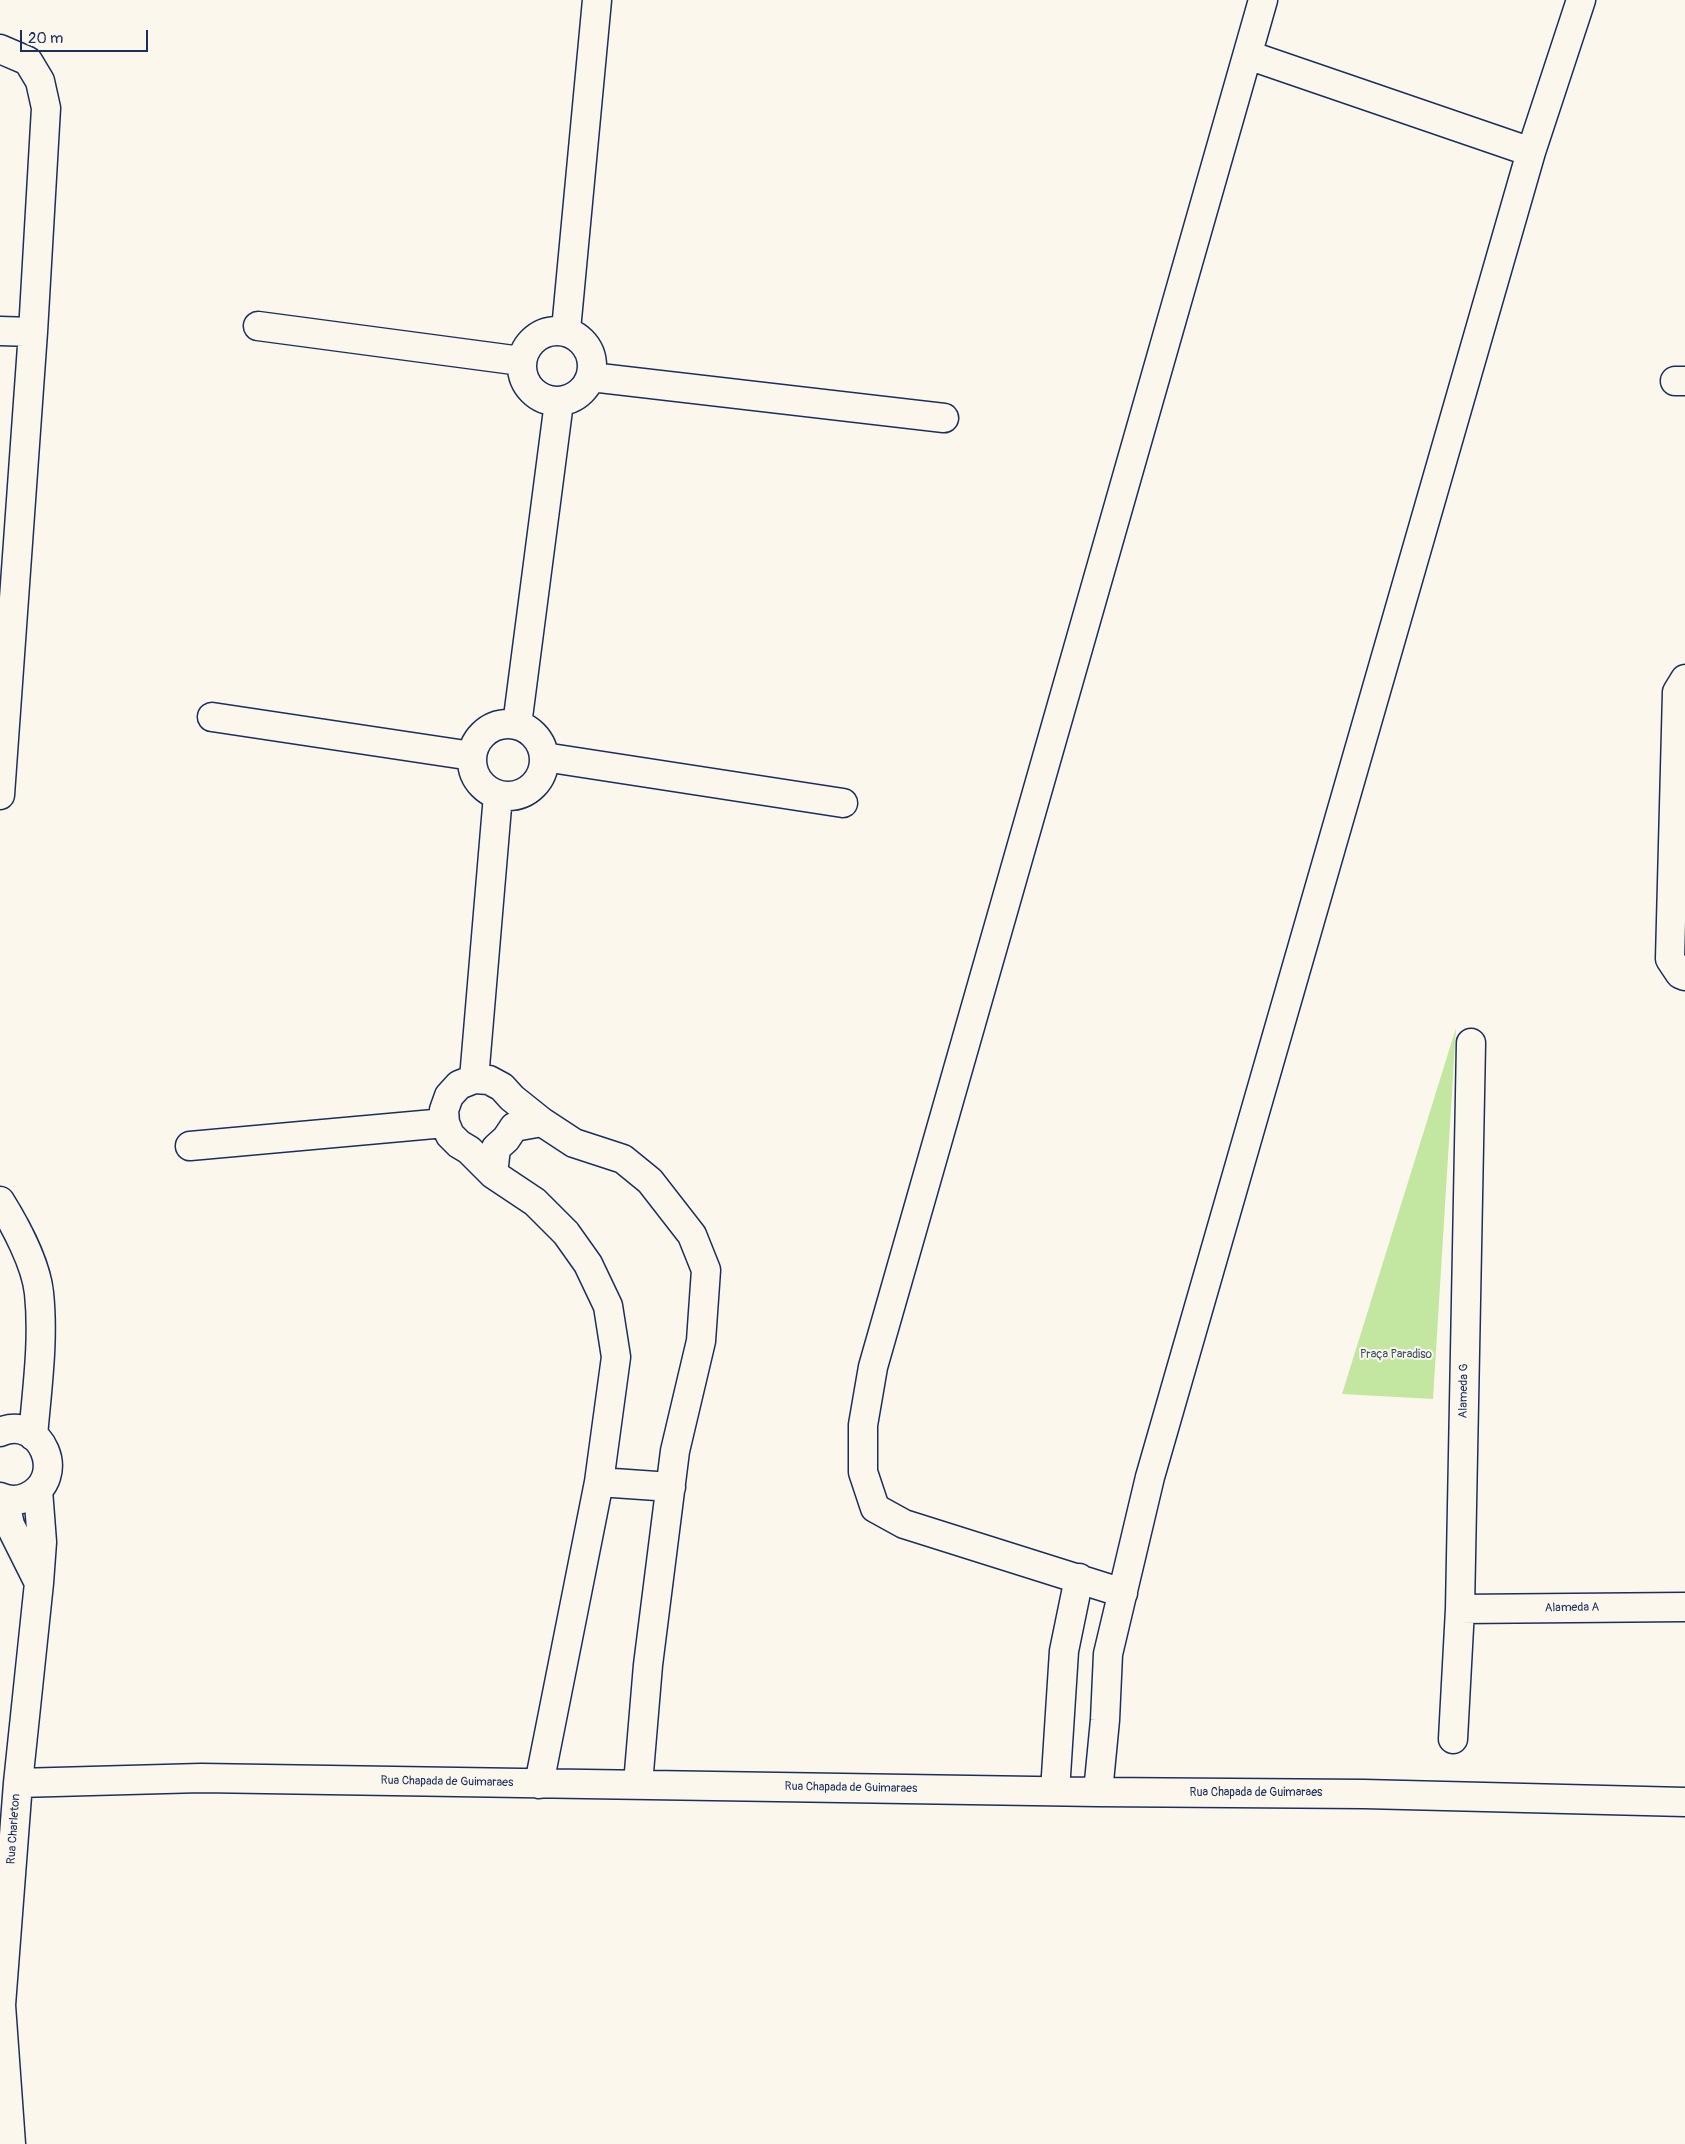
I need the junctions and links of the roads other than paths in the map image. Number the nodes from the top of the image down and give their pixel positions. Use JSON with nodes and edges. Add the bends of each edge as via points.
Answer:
{"nodes":[{"id":1,"x":597,"y":0,"type":"edge"},
{"id":2,"x":1263,"y":0,"type":"edge"},
{"id":3,"x":1581,"y":0,"type":"edge"},
{"id":4,"x":0,"y":49,"type":"edge"},
{"id":5,"x":1248,"y":55,"type":"junction"},
{"id":6,"x":1530,"y":152,"type":"junction"},
{"id":7,"x":258,"y":326,"type":"dead end"},
{"id":8,"x":566,"y":330,"type":"junction"},
{"id":9,"x":0,"y":331,"type":"edge"},
{"id":10,"x":33,"y":332,"type":"junction"},
{"id":11,"x":521,"y":362,"type":"junction"},
{"id":12,"x":591,"y":377,"type":"junction"},
{"id":13,"x":559,"y":402,"type":"junction"},
{"id":14,"x":944,"y":418,"type":"dead end"},
{"id":15,"x":1685,"y":679,"type":"edge"},
{"id":16,"x":212,"y":717,"type":"dead end"},
{"id":17,"x":517,"y":725,"type":"junction"},
{"id":18,"x":472,"y":756,"type":"junction"},
{"id":19,"x":544,"y":757,"type":"junction"},
{"id":20,"x":0,"y":795,"type":"edge"},
{"id":21,"x":498,"y":795,"type":"junction"},
{"id":22,"x":843,"y":803,"type":"dead end"},
{"id":23,"x":1685,"y":976,"type":"edge"},
{"id":24,"x":1471,"y":1043,"type":"dead end"},
{"id":25,"x":474,"y":1079,"type":"junction"},
{"id":26,"x":542,"y":1122,"type":"junction"},
{"id":27,"x":445,"y":1123,"type":"junction"},
{"id":28,"x":190,"y":1146,"type":"dead end"},
{"id":29,"x":493,"y":1174,"type":"junction"},
{"id":30,"x":0,"y":1201,"type":"edge"},
{"id":31,"x":0,"y":1432,"type":"edge"},
{"id":32,"x":33,"y":1436,"type":"junction"},
{"id":33,"x":599,"y":1482,"type":"junction"},
{"id":34,"x":671,"y":1487,"type":"junction"},
{"id":35,"x":38,"y":1490,"type":"junction"},
{"id":36,"x":2,"y":1498,"type":"edge"},
{"id":37,"x":1079,"y":1578,"type":"junction"},
{"id":38,"x":39,"y":1583,"type":"junction"},
{"id":39,"x":1122,"y":1593,"type":"junction"},
{"id":40,"x":1685,"y":1607,"type":"edge"},
{"id":41,"x":1460,"y":1609,"type":"junction"},
{"id":42,"x":1453,"y":1739,"type":"dead end"},
{"id":43,"x":18,"y":1783,"type":"junction"},
{"id":44,"x":539,"y":1784,"type":"junction"},
{"id":45,"x":638,"y":1784,"type":"junction"},
{"id":46,"x":1055,"y":1791,"type":"junction"},
{"id":47,"x":1098,"y":1792,"type":"junction"},
{"id":48,"x":1685,"y":1802,"type":"edge"},
{"id":49,"x":0,"y":2005,"type":"edge"},
{"id":50,"x":11,"y":2144,"type":"edge"}],
"edges":[{"from":1,"to":8,"type":"street"},
{"from":2,"to":5,"type":"street"},
{"from":3,"to":6,"type":"street"},
{"from":4,"to":10,"type":"street","via":[[28,61],[40,81],[46,108]]},
{"from":5,"to":6,"type":"street"},
{"from":5,"to":37,"type":"street","via":[[873,1366],[863,1425],[864,1472],[875,1508],[904,1524]]},
{"from":6,"to":39,"type":"street","via":[[1150,1477]]},
{"from":7,"to":11,"type":"street"},
{"from":8,"to":11,"type":"street","via":[[550,330],[536,336],[526,347]]},
{"from":8,"to":12,"type":"street","via":[[580,338],[589,350],[593,363]]},
{"from":9,"to":10,"type":"street"},
{"from":10,"to":20,"type":"street"},
{"from":11,"to":13,"type":"street","via":[[527,386],[536,395]]},
{"from":12,"to":13,"type":"street","via":[[584,389]]},
{"from":12,"to":14,"type":"street"},
{"from":13,"to":17,"type":"street"},
{"from":15,"to":23,"type":"street","via":[[1677,692],[1670,959]]},
{"from":16,"to":18,"type":"street"},
{"from":17,"to":18,"type":"street","via":[[501,724],[488,730],[477,741]]},
{"from":17,"to":19,"type":"street","via":[[531,731],[540,743]]},
{"from":18,"to":21,"type":"street","via":[[478,780]]},
{"from":19,"to":21,"type":"street","via":[[542,771],[535,783],[524,792]]},
{"from":19,"to":22,"type":"street"},
{"from":21,"to":25,"type":"street"},
{"from":24,"to":41,"type":"street","name":"Alameda G"},
{"from":25,"to":26,"type":"street","via":[[489,1080],[502,1087]]},
{"from":25,"to":27,"type":"street","via":[[459,1085],[449,1096],[444,1110]]},
{"from":26,"to":29,"type":"street","via":[[514,1126],[496,1148]]},
{"from":26,"to":34,"type":"street","via":[[574,1142],[623,1159],[650,1181],[692,1235],[706,1270],[701,1341],[675,1451]]},
{"from":27,"to":28,"type":"street"},
{"from":27,"to":29,"type":"street","via":[[458,1144],[470,1150]]},
{"from":29,"to":33,"type":"street","via":[[535,1202],[566,1233],[588,1264],[608,1306],[616,1357]]},
{"from":30,"to":32,"type":"street","via":[[28,1255],[39,1292],[38,1380]]},
{"from":31,"to":32,"type":"street","via":[[14,1429]]},
{"from":32,"to":35,"type":"street","via":[[40,1442],[48,1462],[44,1482]]},
{"from":33,"to":34,"type":"street"},
{"from":33,"to":44,"type":"street"},
{"from":34,"to":45,"type":"street","via":[[648,1665]]},
{"from":35,"to":36,"type":"street","via":[[22,1499]]},
{"from":35,"to":38,"type":"street","name":"Rua Charleton","via":[[42,1542]]},
{"from":36,"to":38,"type":"street","via":[[10,1525]]},
{"from":37,"to":39,"type":"street"},
{"from":37,"to":46,"type":"street","via":[[1064,1651]]},
{"from":38,"to":43,"type":"street","name":"Rua Charleton"},
{"from":39,"to":47,"type":"street","via":[[1108,1654]]},
{"from":40,"to":41,"type":"street","name":"Alameda A"},
{"from":41,"to":42,"type":"street","name":"Alameda G"},
{"from":43,"to":44,"type":"street","name":"Rua Chapada de Guimaraes","via":[[201,1778]]},
{"from":43,"to":49,"type":"street","name":"Rua Charleton"},
{"from":44,"to":45,"type":"street","name":"Rua Chapada de Guimaraes"},
{"from":45,"to":46,"type":"street","name":"Rua Chapada de Guimaraes"},
{"from":46,"to":47,"type":"street","name":"Rua Chapada de Guimaraes"},
{"from":47,"to":48,"type":"street","name":"Rua Chapada de Guimaraes","via":[[1364,1794]]},
{"from":49,"to":50,"type":"street","name":"Rua Charleton"}]}
